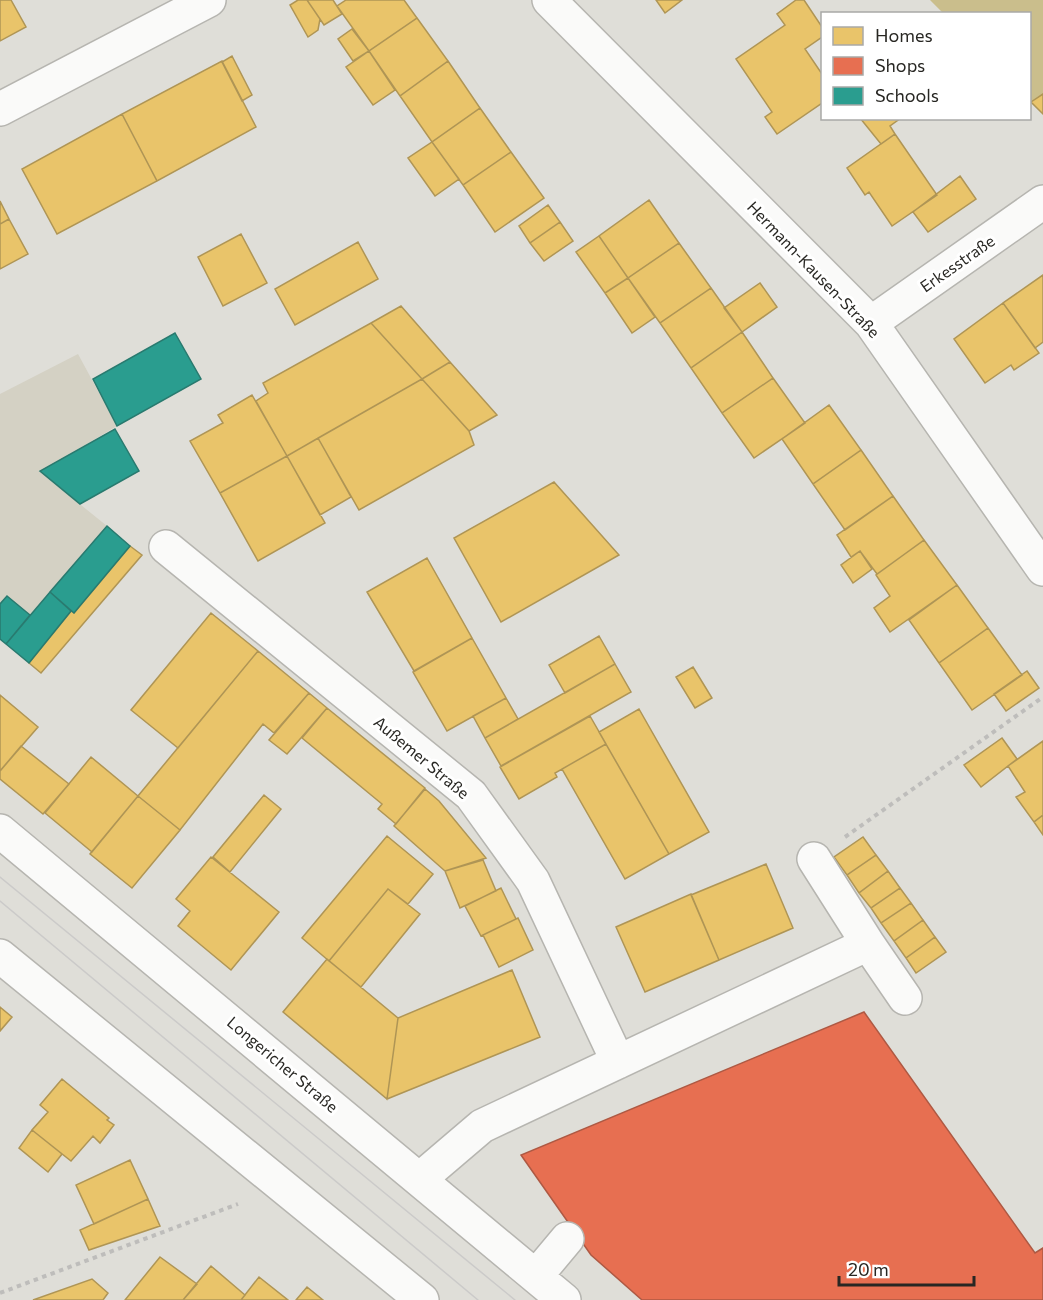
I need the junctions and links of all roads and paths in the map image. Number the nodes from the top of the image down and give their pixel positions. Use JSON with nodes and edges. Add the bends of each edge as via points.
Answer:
{"nodes":[{"id":1,"x":209,"y":0,"type":"edge"},
{"id":2,"x":549,"y":0,"type":"edge"},
{"id":3,"x":0,"y":110,"type":"edge"},
{"id":4,"x":1043,"y":202,"type":"edge"},
{"id":5,"x":871,"y":323,"type":"junction"},
{"id":6,"x":166,"y":547,"type":"dead end"},
{"id":7,"x":1043,"y":569,"type":"edge"},
{"id":8,"x":1043,"y":697,"type":"edge"},
{"id":9,"x":0,"y":831,"type":"edge"},
{"id":10,"x":814,"y":859,"type":"joint"},
{"id":11,"x":868,"y":944,"type":"junction"},
{"id":12,"x":0,"y":956,"type":"edge"},
{"id":13,"x":905,"y":998,"type":"dead end"},
{"id":14,"x":618,"y":1062,"type":"junction"},
{"id":15,"x":421,"y":1178,"type":"junction"},
{"id":16,"x":283,"y":1187,"type":"junction"},
{"id":17,"x":567,"y":1239,"type":"dead end"},
{"id":18,"x":536,"y":1276,"type":"junction"},
{"id":19,"x":0,"y":1293,"type":"edge"},
{"id":20,"x":422,"y":1300,"type":"edge"},
{"id":21,"x":564,"y":1300,"type":"edge"}],
"edges":[{"from":1,"to":3,"type":"street"},
{"from":2,"to":5,"type":"street","name":"Hermann-Kausen-Straße"},
{"from":4,"to":5,"type":"street","name":"Erkesstraße"},
{"from":5,"to":7,"type":"street","name":"Hermann-Kausen-Straße"},
{"from":6,"to":14,"type":"street","name":"Außemer Straße","via":[[471,795],[533,881]]},
{"from":8,"to":10,"type":"path"},
{"from":9,"to":15,"type":"street","name":"Longericher Straße"},
{"from":10,"to":11,"type":"street"},
{"from":11,"to":13,"type":"street"},
{"from":11,"to":14,"type":"street"},
{"from":12,"to":16,"type":"street"},
{"from":14,"to":15,"type":"street","via":[[482,1126]]},
{"from":15,"to":18,"type":"street","name":"Longericher Straße"},
{"from":16,"to":19,"type":"path"},
{"from":16,"to":20,"type":"street"},
{"from":17,"to":18,"type":"street"},
{"from":18,"to":21,"type":"street","name":"Longericher Straße"}]}
